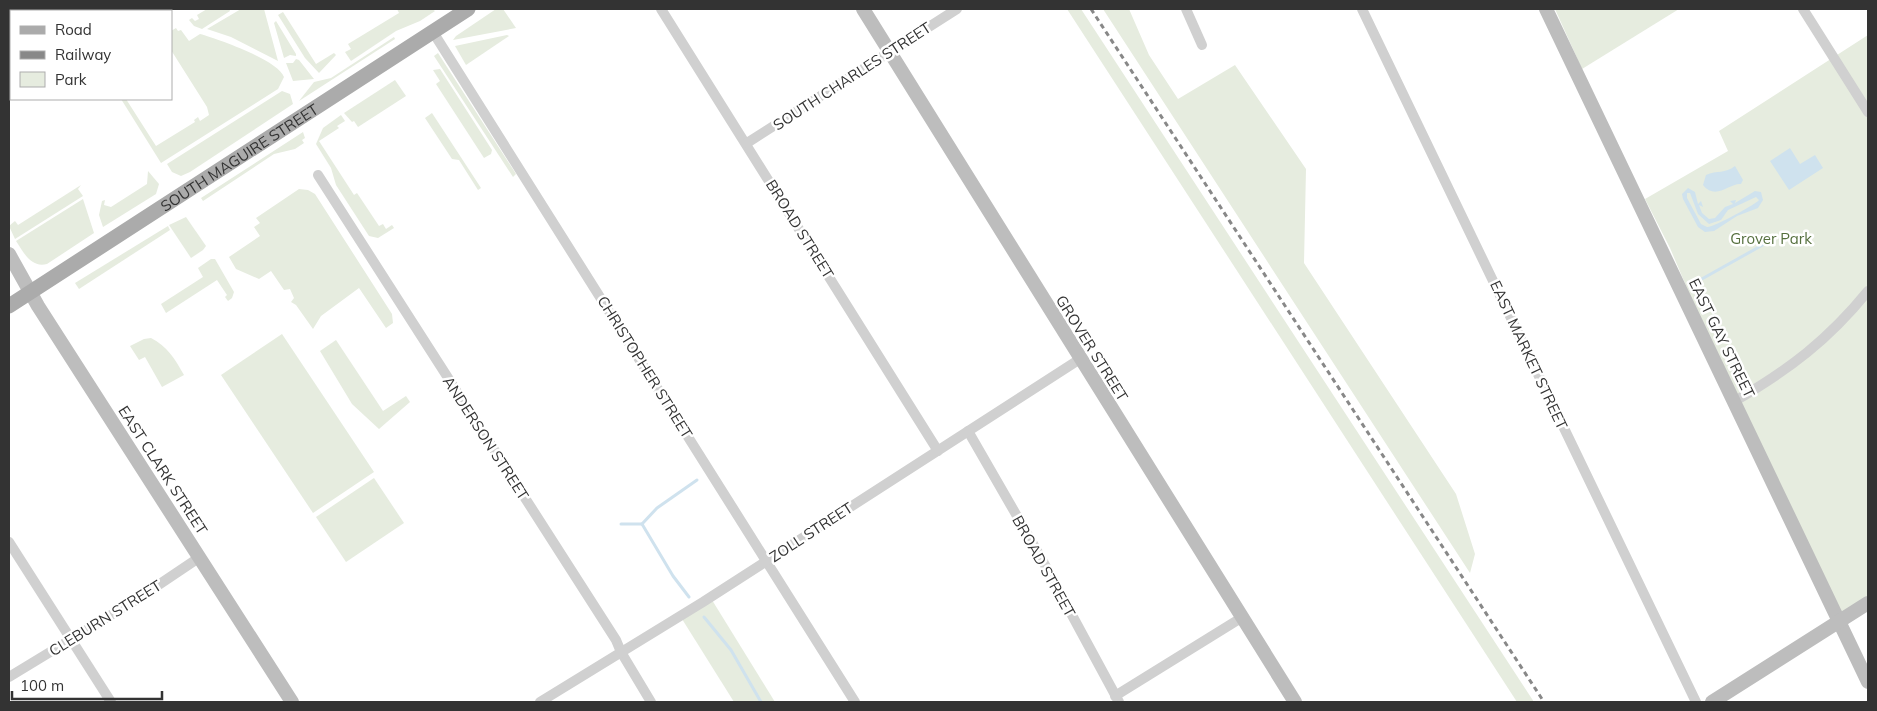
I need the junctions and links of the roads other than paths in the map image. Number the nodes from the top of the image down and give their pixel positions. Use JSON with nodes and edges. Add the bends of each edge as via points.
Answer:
{"nodes":[{"id":1,"x":468,"y":9,"type":"edge"},
{"id":2,"x":661,"y":9,"type":"edge"},
{"id":3,"x":863,"y":9,"type":"edge"},
{"id":4,"x":957,"y":9,"type":"edge"},
{"id":5,"x":1186,"y":9,"type":"edge"},
{"id":6,"x":1362,"y":9,"type":"edge"},
{"id":7,"x":1546,"y":9,"type":"edge"},
{"id":8,"x":1803,"y":9,"type":"edge"},
{"id":9,"x":433,"y":32,"type":"junction"},
{"id":10,"x":1202,"y":45,"type":"dead end"},
{"id":11,"x":890,"y":51,"type":"junction"},
{"id":12,"x":1868,"y":112,"type":"edge"},
{"id":13,"x":747,"y":143,"type":"junction"},
{"id":14,"x":318,"y":175,"type":"dead end"},
{"id":15,"x":9,"y":254,"type":"edge"},
{"id":16,"x":1868,"y":291,"type":"edge"},
{"id":17,"x":32,"y":292,"type":"junction"},
{"id":18,"x":9,"y":306,"type":"edge"},
{"id":19,"x":1080,"y":359,"type":"junction"},
{"id":20,"x":1735,"y":401,"type":"junction"},
{"id":21,"x":968,"y":431,"type":"junction"},
{"id":22,"x":938,"y":451,"type":"junction"},
{"id":23,"x":9,"y":542,"type":"edge"},
{"id":24,"x":200,"y":557,"type":"junction"},
{"id":25,"x":766,"y":561,"type":"junction"},
{"id":26,"x":1868,"y":603,"type":"edge"},
{"id":27,"x":1241,"y":618,"type":"junction"},
{"id":28,"x":1840,"y":621,"type":"junction"},
{"id":29,"x":71,"y":639,"type":"junction"},
{"id":30,"x":621,"y":652,"type":"junction"},
{"id":31,"x":9,"y":677,"type":"edge"},
{"id":32,"x":1868,"y":682,"type":"edge"},
{"id":33,"x":1117,"y":699,"type":"edge"},
{"id":34,"x":111,"y":702,"type":"edge"},
{"id":35,"x":292,"y":702,"type":"edge"},
{"id":36,"x":540,"y":702,"type":"edge"},
{"id":37,"x":651,"y":702,"type":"edge"},
{"id":38,"x":855,"y":702,"type":"edge"},
{"id":39,"x":1296,"y":702,"type":"edge"},
{"id":40,"x":1696,"y":702,"type":"edge"},
{"id":41,"x":1712,"y":702,"type":"edge"}],
"edges":[{"from":1,"to":9,"type":"main road","name":"SOUTH MAGUIRE STREET"},
{"from":2,"to":13,"type":"street","name":"BROAD STREET"},
{"from":3,"to":11,"type":"street","name":"GROVER STREET"},
{"from":4,"to":11,"type":"street","name":"SOUTH CHARLES STREET"},
{"from":5,"to":10,"type":"street"},
{"from":6,"to":40,"type":"street","name":"EAST MARKET STREET"},
{"from":7,"to":20,"type":"street","name":"EAST GAY STREET"},
{"from":8,"to":12,"type":"street"},
{"from":9,"to":17,"type":"main road","name":"SOUTH MAGUIRE STREET"},
{"from":9,"to":25,"type":"street","name":"CHRISTOPHER STREET"},
{"from":11,"to":13,"type":"street","name":"SOUTH CHARLES STREET"},
{"from":11,"to":19,"type":"street","name":"GROVER STREET"},
{"from":13,"to":22,"type":"street","name":"BROAD STREET"},
{"from":14,"to":30,"type":"street","name":"ANDERSON STREET"},
{"from":15,"to":17,"type":"street","name":"EAST CLARK STREET"},
{"from":16,"to":20,"type":"street","via":[[1833,332],[1798,362]]},
{"from":17,"to":18,"type":"main road","name":"SOUTH MAGUIRE STREET"},
{"from":17,"to":24,"type":"street","name":"EAST CLARK STREET"},
{"from":19,"to":21,"type":"street","name":"ZOLL STREET"},
{"from":19,"to":27,"type":"street","name":"GROVER STREET"},
{"from":20,"to":28,"type":"street","name":"EAST GAY STREET"},
{"from":21,"to":22,"type":"street","name":"ZOLL STREET"},
{"from":21,"to":33,"type":"street","name":"BROAD STREET"},
{"from":22,"to":25,"type":"street","name":"ZOLL STREET"},
{"from":23,"to":29,"type":"street"},
{"from":24,"to":29,"type":"street","name":"CLEBURN STREET"},
{"from":24,"to":35,"type":"street","name":"EAST CLARK STREET"},
{"from":25,"to":30,"type":"street","name":"ZOLL STREET"},
{"from":25,"to":38,"type":"street","name":"CHRISTOPHER STREET"},
{"from":26,"to":28,"type":"street"},
{"from":27,"to":33,"type":"street"},
{"from":27,"to":39,"type":"street","name":"GROVER STREET"},
{"from":28,"to":32,"type":"street","name":"EAST GAY STREET"},
{"from":28,"to":41,"type":"street"},
{"from":29,"to":31,"type":"street","name":"CLEBURN STREET"},
{"from":29,"to":34,"type":"street"},
{"from":30,"to":36,"type":"street","name":"ZOLL STREET"},
{"from":30,"to":37,"type":"street","name":"ANDERSON STREET"}]}
